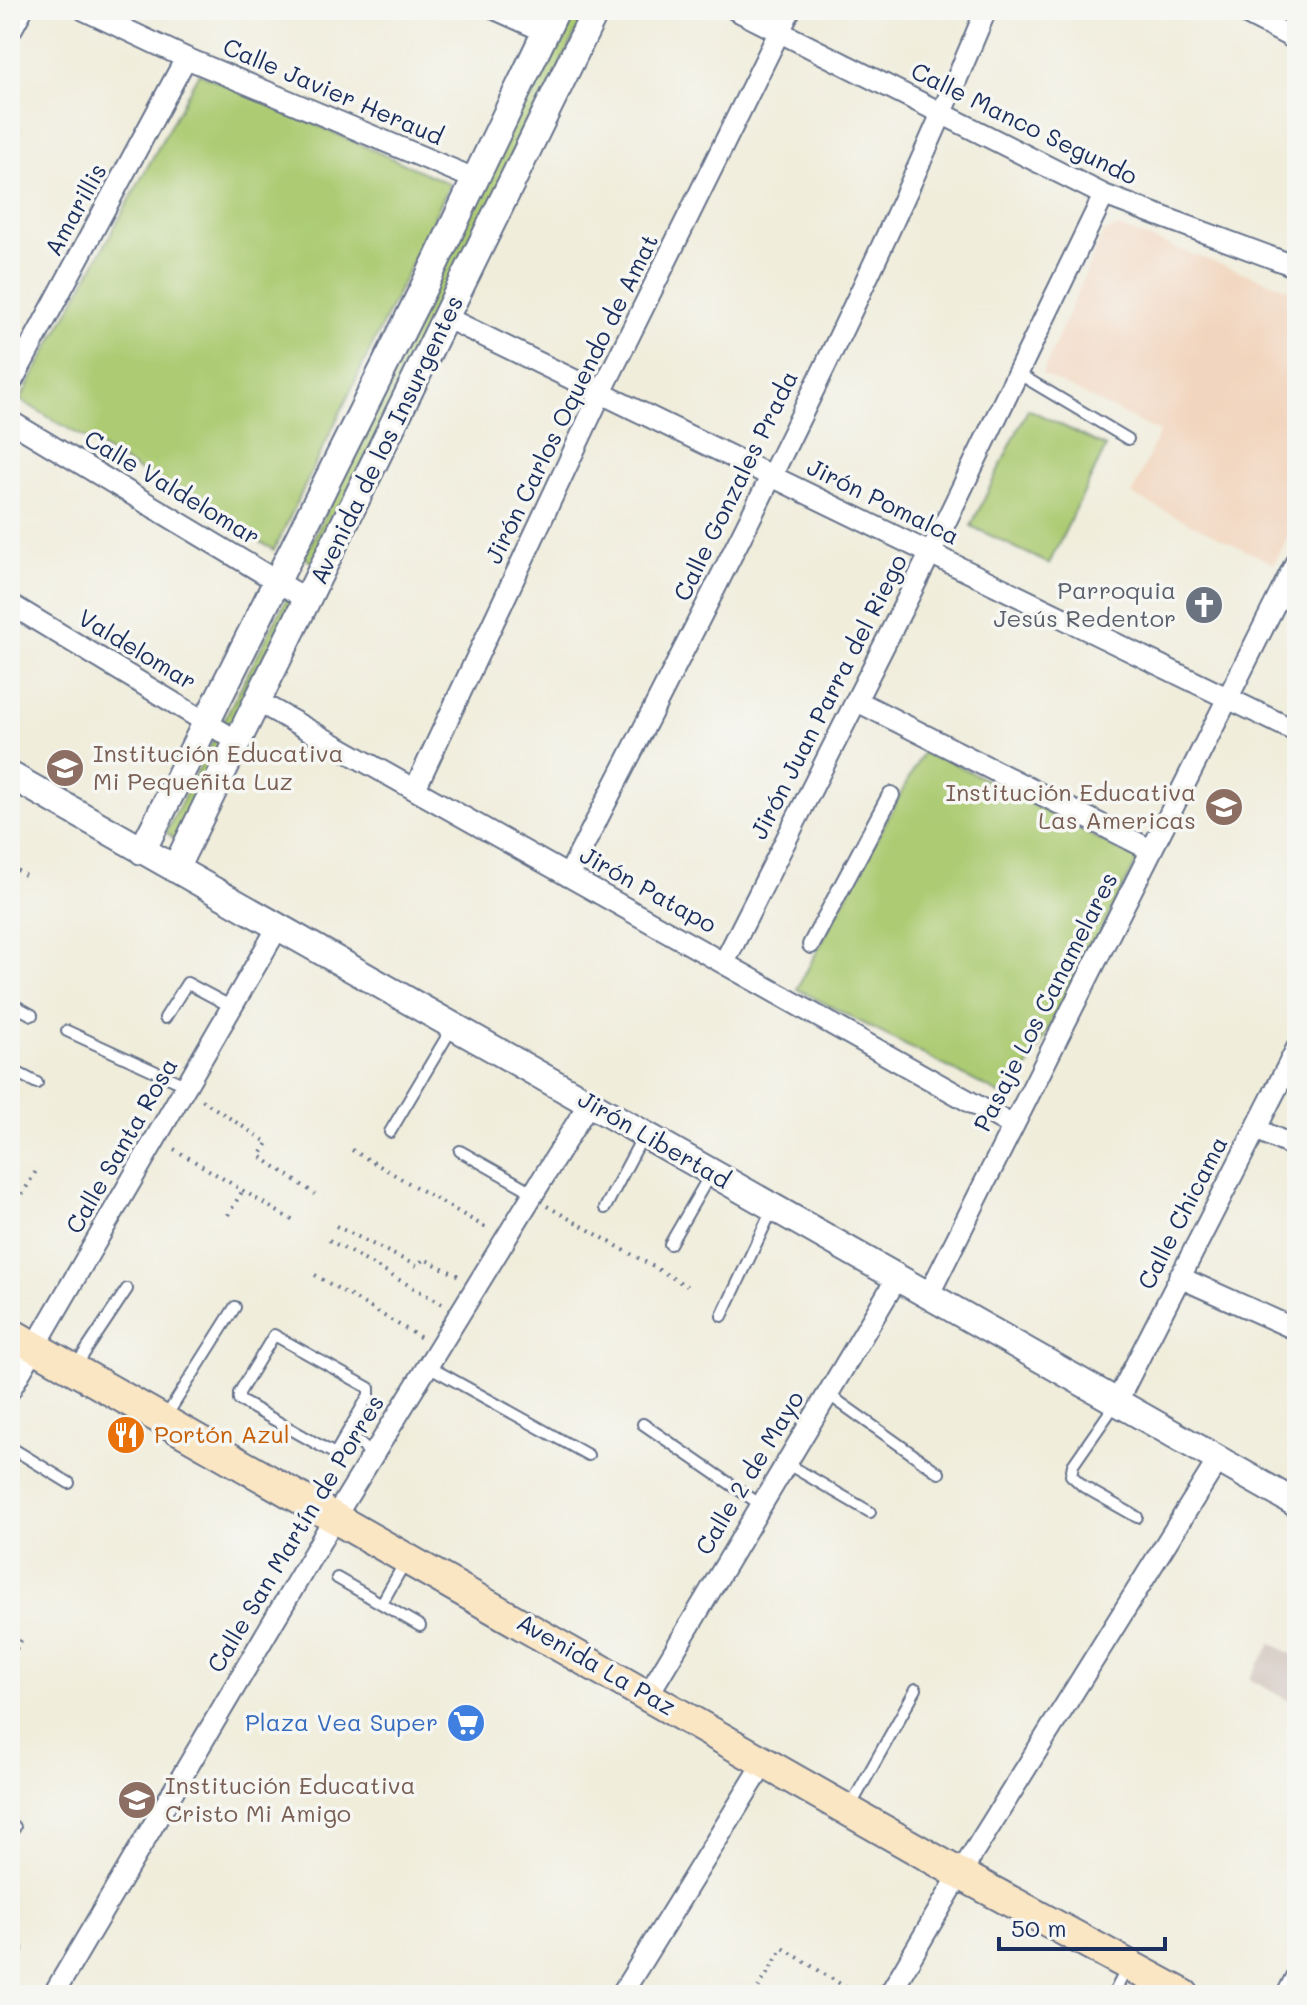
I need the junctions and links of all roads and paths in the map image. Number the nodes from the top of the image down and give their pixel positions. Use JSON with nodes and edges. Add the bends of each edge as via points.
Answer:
{"nodes":[{"id":1,"x":22,"y":10,"type":"edge"},
{"id":2,"x":84,"y":10,"type":"edge"},
{"id":3,"x":497,"y":10,"type":"edge"},
{"id":4,"x":596,"y":10,"type":"edge"},
{"id":5,"x":736,"y":10,"type":"edge"},
{"id":6,"x":790,"y":10,"type":"edge"},
{"id":7,"x":986,"y":10,"type":"edge"},
{"id":8,"x":1239,"y":10,"type":"edge"},
{"id":9,"x":551,"y":21,"type":"edge"},
{"id":10,"x":10,"y":32,"type":"edge"},
{"id":11,"x":781,"y":32,"type":"junction"},
{"id":12,"x":1297,"y":40,"type":"edge"},
{"id":13,"x":186,"y":58,"type":"junction"},
{"id":14,"x":941,"y":114,"type":"junction"},
{"id":15,"x":475,"y":179,"type":"junction"},
{"id":16,"x":1104,"y":195,"type":"junction"},
{"id":17,"x":1297,"y":267,"type":"edge"},
{"id":18,"x":447,"y":318,"type":"junction"},
{"id":19,"x":1019,"y":374,"type":"junction"},
{"id":20,"x":10,"y":385,"type":"edge"},
{"id":21,"x":601,"y":393,"type":"junction"},
{"id":22,"x":10,"y":421,"type":"edge"},
{"id":23,"x":1128,"y":439,"type":"dead end"},
{"id":24,"x":772,"y":477,"type":"junction"},
{"id":25,"x":930,"y":554,"type":"junction"},
{"id":26,"x":1297,"y":560,"type":"edge"},
{"id":27,"x":277,"y":581,"type":"junction"},
{"id":28,"x":308,"y":600,"type":"junction"},
{"id":29,"x":10,"y":604,"type":"edge"},
{"id":30,"x":1228,"y":697,"type":"junction"},
{"id":31,"x":257,"y":701,"type":"junction"},
{"id":32,"x":857,"y":701,"type":"junction"},
{"id":33,"x":206,"y":721,"type":"junction"},
{"id":34,"x":1297,"y":732,"type":"edge"},
{"id":35,"x":237,"y":741,"type":"junction"},
{"id":36,"x":10,"y":775,"type":"edge"},
{"id":37,"x":415,"y":789,"type":"junction"},
{"id":38,"x":891,"y":795,"type":"dead end"},
{"id":39,"x":1151,"y":850,"type":"junction"},
{"id":40,"x":142,"y":851,"type":"junction"},
{"id":41,"x":10,"y":866,"type":"edge"},
{"id":42,"x":175,"y":869,"type":"junction"},
{"id":43,"x":25,"y":875,"type":"dead end"},
{"id":44,"x":568,"y":876,"type":"junction"},
{"id":45,"x":278,"y":927,"type":"junction"},
{"id":46,"x":811,"y":945,"type":"dead end"},
{"id":47,"x":724,"y":963,"type":"junction"},
{"id":48,"x":10,"y":1003,"type":"edge"},
{"id":49,"x":232,"y":1007,"type":"junction"},
{"id":50,"x":32,"y":1015,"type":"dead end"},
{"id":51,"x":165,"y":1018,"type":"dead end"},
{"id":52,"x":453,"y":1026,"type":"junction"},
{"id":53,"x":67,"y":1031,"type":"dead end"},
{"id":54,"x":1297,"y":1048,"type":"edge"},
{"id":55,"x":10,"y":1069,"type":"edge"},
{"id":56,"x":37,"y":1083,"type":"dead end"},
{"id":57,"x":186,"y":1088,"type":"junction"},
{"id":58,"x":589,"y":1103,"type":"junction"},
{"id":59,"x":1013,"y":1126,"type":"junction"},
{"id":60,"x":1256,"y":1129,"type":"junction"},
{"id":61,"x":390,"y":1132,"type":"dead end"},
{"id":62,"x":644,"y":1135,"type":"junction"},
{"id":63,"x":156,"y":1139,"type":"junction"},
{"id":64,"x":1297,"y":1148,"type":"edge"},
{"id":65,"x":352,"y":1150,"type":"dead end"},
{"id":66,"x":460,"y":1151,"type":"dead end"},
{"id":67,"x":36,"y":1171,"type":"dead end"},
{"id":68,"x":711,"y":1173,"type":"junction"},
{"id":69,"x":243,"y":1190,"type":"junction"},
{"id":70,"x":315,"y":1194,"type":"dead end"},
{"id":71,"x":532,"y":1195,"type":"junction"},
{"id":72,"x":605,"y":1208,"type":"dead end"},
{"id":73,"x":773,"y":1208,"type":"junction"},
{"id":74,"x":10,"y":1215,"type":"edge"},
{"id":75,"x":228,"y":1215,"type":"dead end"},
{"id":76,"x":295,"y":1222,"type":"dead end"},
{"id":77,"x":336,"y":1226,"type":"dead end"},
{"id":78,"x":506,"y":1239,"type":"junction"},
{"id":79,"x":329,"y":1240,"type":"dead end"},
{"id":80,"x":670,"y":1244,"type":"dead end"},
{"id":81,"x":315,"y":1275,"type":"dead end"},
{"id":82,"x":1179,"y":1277,"type":"junction"},
{"id":83,"x":897,"y":1278,"type":"junction"},
{"id":84,"x":478,"y":1285,"type":"junction"},
{"id":85,"x":687,"y":1286,"type":"dead end"},
{"id":86,"x":127,"y":1289,"type":"dead end"},
{"id":87,"x":928,"y":1296,"type":"junction"},
{"id":88,"x":235,"y":1307,"type":"dead end"},
{"id":89,"x":460,"y":1314,"type":"junction"},
{"id":90,"x":722,"y":1316,"type":"dead end"},
{"id":91,"x":1297,"y":1330,"type":"edge"},
{"id":92,"x":10,"y":1333,"type":"edge"},
{"id":93,"x":36,"y":1348,"type":"junction"},
{"id":94,"x":439,"y":1348,"type":"junction"},
{"id":95,"x":428,"y":1366,"type":"junction"},
{"id":96,"x":74,"y":1369,"type":"junction"},
{"id":97,"x":10,"y":1390,"type":"edge"},
{"id":98,"x":828,"y":1394,"type":"junction"},
{"id":99,"x":1116,"y":1403,"type":"junction"},
{"id":100,"x":164,"y":1420,"type":"junction"},
{"id":101,"x":643,"y":1424,"type":"dead end"},
{"id":102,"x":348,"y":1432,"type":"junction"},
{"id":103,"x":10,"y":1447,"type":"edge"},
{"id":104,"x":588,"y":1455,"type":"dead end"},
{"id":105,"x":373,"y":1456,"type":"junction"},
{"id":106,"x":1218,"y":1460,"type":"junction"},
{"id":107,"x":786,"y":1463,"type":"junction"},
{"id":108,"x":939,"y":1473,"type":"dead end"},
{"id":109,"x":69,"y":1483,"type":"dead end"},
{"id":110,"x":1297,"y":1504,"type":"edge"},
{"id":111,"x":761,"y":1505,"type":"junction"},
{"id":112,"x":870,"y":1512,"type":"dead end"},
{"id":113,"x":335,"y":1517,"type":"junction"},
{"id":114,"x":1137,"y":1517,"type":"dead end"},
{"id":115,"x":408,"y":1557,"type":"junction"},
{"id":116,"x":337,"y":1578,"type":"dead end"},
{"id":117,"x":382,"y":1603,"type":"junction"},
{"id":118,"x":420,"y":1626,"type":"dead end"},
{"id":119,"x":21,"y":1640,"type":"dead end"},
{"id":120,"x":10,"y":1649,"type":"edge"},
{"id":121,"x":916,"y":1689,"type":"dead end"},
{"id":122,"x":648,"y":1695,"type":"junction"},
{"id":123,"x":766,"y":1760,"type":"junction"},
{"id":124,"x":849,"y":1809,"type":"junction"},
{"id":125,"x":960,"y":1874,"type":"junction"},
{"id":126,"x":17,"y":1949,"type":"dead end"},
{"id":127,"x":10,"y":1962,"type":"edge"},
{"id":128,"x":1129,"y":1965,"type":"junction"},
{"id":129,"x":1297,"y":1975,"type":"edge"},
{"id":130,"x":53,"y":1995,"type":"edge"},
{"id":131,"x":621,"y":1995,"type":"edge"},
{"id":132,"x":754,"y":1995,"type":"edge"},
{"id":133,"x":858,"y":1995,"type":"edge"},
{"id":134,"x":890,"y":1995,"type":"edge"},
{"id":135,"x":1113,"y":1995,"type":"edge"},
{"id":136,"x":1184,"y":1995,"type":"edge"},
{"id":137,"x":1287,"y":1995,"type":"edge"}],
"edges":[{"from":1,"to":10,"type":"street"},
{"from":2,"to":13,"type":"street","name":"Calle Javier Heraud"},
{"from":3,"to":9,"type":"street"},
{"from":4,"to":18,"type":"street","name":"Avenida de los Insurgentes"},
{"from":5,"to":11,"type":"street","name":"Calle Manco Segundo"},
{"from":6,"to":11,"type":"street","name":"Jirón Carlos Oquendo de Amat"},
{"from":7,"to":14,"type":"street","name":"Calle Gonzales Prada"},
{"from":8,"to":12,"type":"street"},
{"from":9,"to":15,"type":"street","name":"Avenida de los Insurgentes"},
{"from":11,"to":14,"type":"street","name":"Calle Manco Segundo"},
{"from":11,"to":21,"type":"street","name":"Jirón Carlos Oquendo de Amat"},
{"from":13,"to":15,"type":"street","name":"Calle Javier Heraud"},
{"from":13,"to":20,"type":"street","name":"Amarillis"},
{"from":14,"to":16,"type":"street","name":"Calle Manco Segundo"},
{"from":14,"to":24,"type":"street","name":"Calle Gonzales Prada"},
{"from":15,"to":27,"type":"street","name":"Avenida de los Insurgentes"},
{"from":16,"to":17,"type":"street","name":"Calle Manco Segundo"},
{"from":16,"to":19,"type":"street","name":"Jirón Juan Parra del Riego"},
{"from":18,"to":21,"type":"street","name":"Jirón Pomalca"},
{"from":18,"to":28,"type":"street","name":"Avenida de los Insurgentes"},
{"from":19,"to":23,"type":"lane"},
{"from":19,"to":25,"type":"street","name":"Jirón Juan Parra del Riego"},
{"from":21,"to":24,"type":"street","name":"Jirón Pomalca"},
{"from":21,"to":37,"type":"street","name":"Jirón Carlos Oquendo de Amat"},
{"from":22,"to":27,"type":"street","name":"Calle Valdelomar"},
{"from":24,"to":25,"type":"street","name":"Jirón Pomalca"},
{"from":24,"to":44,"type":"street","name":"Calle Gonzales Prada"},
{"from":25,"to":30,"type":"street","name":"Jirón Pomalca"},
{"from":25,"to":32,"type":"street","name":"Jirón Juan Parra del Riego"},
{"from":26,"to":30,"type":"street","name":"Pasaje Los Canamelares"},
{"from":27,"to":28,"type":"street","name":"Calle Valdelomar"},
{"from":27,"to":33,"type":"street","name":"Avenida de los Insurgentes"},
{"from":28,"to":31,"type":"street","name":"Avenida de los Insurgentes"},
{"from":29,"to":33,"type":"street","name":"Valdelomar"},
{"from":30,"to":34,"type":"street","name":"Jirón Pomalca"},
{"from":30,"to":39,"type":"street","name":"Pasaje Los Canamelares"},
{"from":31,"to":35,"type":"street","name":"Avenida de los Insurgentes"},
{"from":31,"to":37,"type":"street","name":"Jirón Patapo"},
{"from":32,"to":39,"type":"street"},
{"from":32,"to":47,"type":"street","name":"Jirón Juan Parra del Riego"},
{"from":33,"to":35,"type":"street","name":"Valdelomar"},
{"from":33,"to":40,"type":"street","name":"Avenida de los Insurgentes"},
{"from":35,"to":42,"type":"street","name":"Avenida de los Insurgentes"},
{"from":36,"to":40,"type":"street","name":"Jirón Libertad"},
{"from":37,"to":44,"type":"street","name":"Jirón Patapo"},
{"from":38,"to":46,"type":"street"},
{"from":39,"to":59,"type":"street","name":"Pasaje Los Canamelares"},
{"from":40,"to":42,"type":"street","name":"Jirón Libertad"},
{"from":41,"to":43,"type":"path"},
{"from":42,"to":45,"type":"street","name":"Jirón Libertad"},
{"from":44,"to":47,"type":"street","name":"Jirón Patapo"},
{"from":45,"to":49,"type":"street","name":"Calle Santa Rosa"},
{"from":45,"to":52,"type":"street","name":"Jirón Libertad"},
{"from":47,"to":59,"type":"street","name":"Jirón Patapo"},
{"from":48,"to":50,"type":"lane"},
{"from":49,"to":51,"type":"lane","via":[[187,983]]},
{"from":49,"to":57,"type":"street","name":"Calle Santa Rosa"},
{"from":52,"to":58,"type":"street","name":"Jirón Libertad"},
{"from":52,"to":61,"type":"lane"},
{"from":53,"to":57,"type":"lane"},
{"from":54,"to":60,"type":"street","name":"Calle Chicama"},
{"from":55,"to":56,"type":"lane"},
{"from":57,"to":63,"type":"street","name":"Calle Santa Rosa"},
{"from":57,"to":70,"type":"path","via":[[268,1143],[260,1156]]},
{"from":58,"to":62,"type":"street","name":"Jirón Libertad"},
{"from":58,"to":71,"type":"street","name":"Calle San Martín de Porres"},
{"from":59,"to":87,"type":"street","name":"Pasaje Los Canamelares"},
{"from":60,"to":64,"type":"street"},
{"from":60,"to":82,"type":"street","name":"Calle Chicama"},
{"from":62,"to":68,"type":"street","name":"Jirón Libertad"},
{"from":62,"to":72,"type":"lane"},
{"from":63,"to":69,"type":"path"},
{"from":63,"to":93,"type":"street","name":"Calle Santa Rosa"},
{"from":65,"to":78,"type":"path"},
{"from":66,"to":71,"type":"lane"},
{"from":67,"to":74,"type":"path"},
{"from":68,"to":73,"type":"street","name":"Jirón Libertad"},
{"from":68,"to":80,"type":"lane"},
{"from":69,"to":75,"type":"path"},
{"from":69,"to":76,"type":"path"},
{"from":71,"to":78,"type":"street","name":"Calle San Martín de Porres"},
{"from":71,"to":85,"type":"path"},
{"from":73,"to":83,"type":"street","name":"Jirón Libertad"},
{"from":73,"to":90,"type":"lane"},
{"from":77,"to":84,"type":"path","via":[[417,1266],[424,1259]]},
{"from":78,"to":84,"type":"street","name":"Calle San Martín de Porres"},
{"from":79,"to":89,"type":"path"},
{"from":81,"to":94,"type":"path"},
{"from":82,"to":91,"type":"street"},
{"from":82,"to":99,"type":"street","name":"Calle Chicama"},
{"from":83,"to":87,"type":"street","name":"Jirón Libertad"},
{"from":83,"to":98,"type":"street","name":"Calle 2 de Mayo"},
{"from":84,"to":89,"type":"street","name":"Calle San Martín de Porres"},
{"from":86,"to":96,"type":"lane"},
{"from":87,"to":99,"type":"street","name":"Jirón Libertad"},
{"from":88,"to":100,"type":"lane"},
{"from":89,"to":94,"type":"street","name":"Calle San Martín de Porres"},
{"from":92,"to":93,"type":"main road","name":"Avenida La Paz"},
{"from":93,"to":96,"type":"main road","name":"Avenida La Paz"},
{"from":93,"to":97,"type":"street","name":"Calle Santa Rosa"},
{"from":94,"to":95,"type":"street","name":"Calle San Martín de Porres"},
{"from":95,"to":104,"type":"lane"},
{"from":95,"to":105,"type":"street","name":"Calle San Martín de Porres"},
{"from":96,"to":100,"type":"main road","name":"Avenida La Paz"},
{"from":98,"to":107,"type":"street","name":"Calle 2 de Mayo"},
{"from":98,"to":108,"type":"lane"},
{"from":99,"to":106,"type":"street","name":"Jirón Libertad"},
{"from":99,"to":114,"type":"lane","via":[[1071,1475]]},
{"from":100,"to":113,"type":"main road","name":"Avenida La Paz"},
{"from":101,"to":111,"type":"lane"},
{"from":102,"to":102,"type":"lane","via":[[334,1454],[239,1400],[269,1337],[276,1335],[369,1388]]},
{"from":102,"to":105,"type":"lane"},
{"from":103,"to":109,"type":"lane"},
{"from":105,"to":113,"type":"street","name":"Calle San Martín de Porres"},
{"from":106,"to":110,"type":"street","name":"Jirón Libertad"},
{"from":106,"to":125,"type":"street"},
{"from":107,"to":111,"type":"street","name":"Calle 2 de Mayo"},
{"from":107,"to":112,"type":"lane"},
{"from":111,"to":122,"type":"street","name":"Calle 2 de Mayo"},
{"from":113,"to":115,"type":"main road","name":"Avenida La Paz"},
{"from":113,"to":130,"type":"street","name":"Calle San Martín de Porres"},
{"from":115,"to":117,"type":"lane"},
{"from":115,"to":122,"type":"main road","name":"Avenida La Paz"},
{"from":116,"to":117,"type":"lane"},
{"from":117,"to":118,"type":"lane"},
{"from":119,"to":120,"type":"path","via":[[15,1651]]},
{"from":121,"to":124,"type":"lane"},
{"from":122,"to":123,"type":"main road","name":"Avenida La Paz"},
{"from":123,"to":124,"type":"main road","name":"Avenida La Paz"},
{"from":123,"to":131,"type":"street"},
{"from":124,"to":125,"type":"main road","name":"Avenida La Paz"},
{"from":125,"to":128,"type":"main road","name":"Avenida La Paz"},
{"from":125,"to":134,"type":"street"},
{"from":126,"to":127,"type":"lane"},
{"from":128,"to":135,"type":"lane"},
{"from":128,"to":136,"type":"main road","name":"Avenida La Paz"},
{"from":129,"to":137,"type":"street"},
{"from":132,"to":133,"type":"path","via":[[783,1948]]}]}
